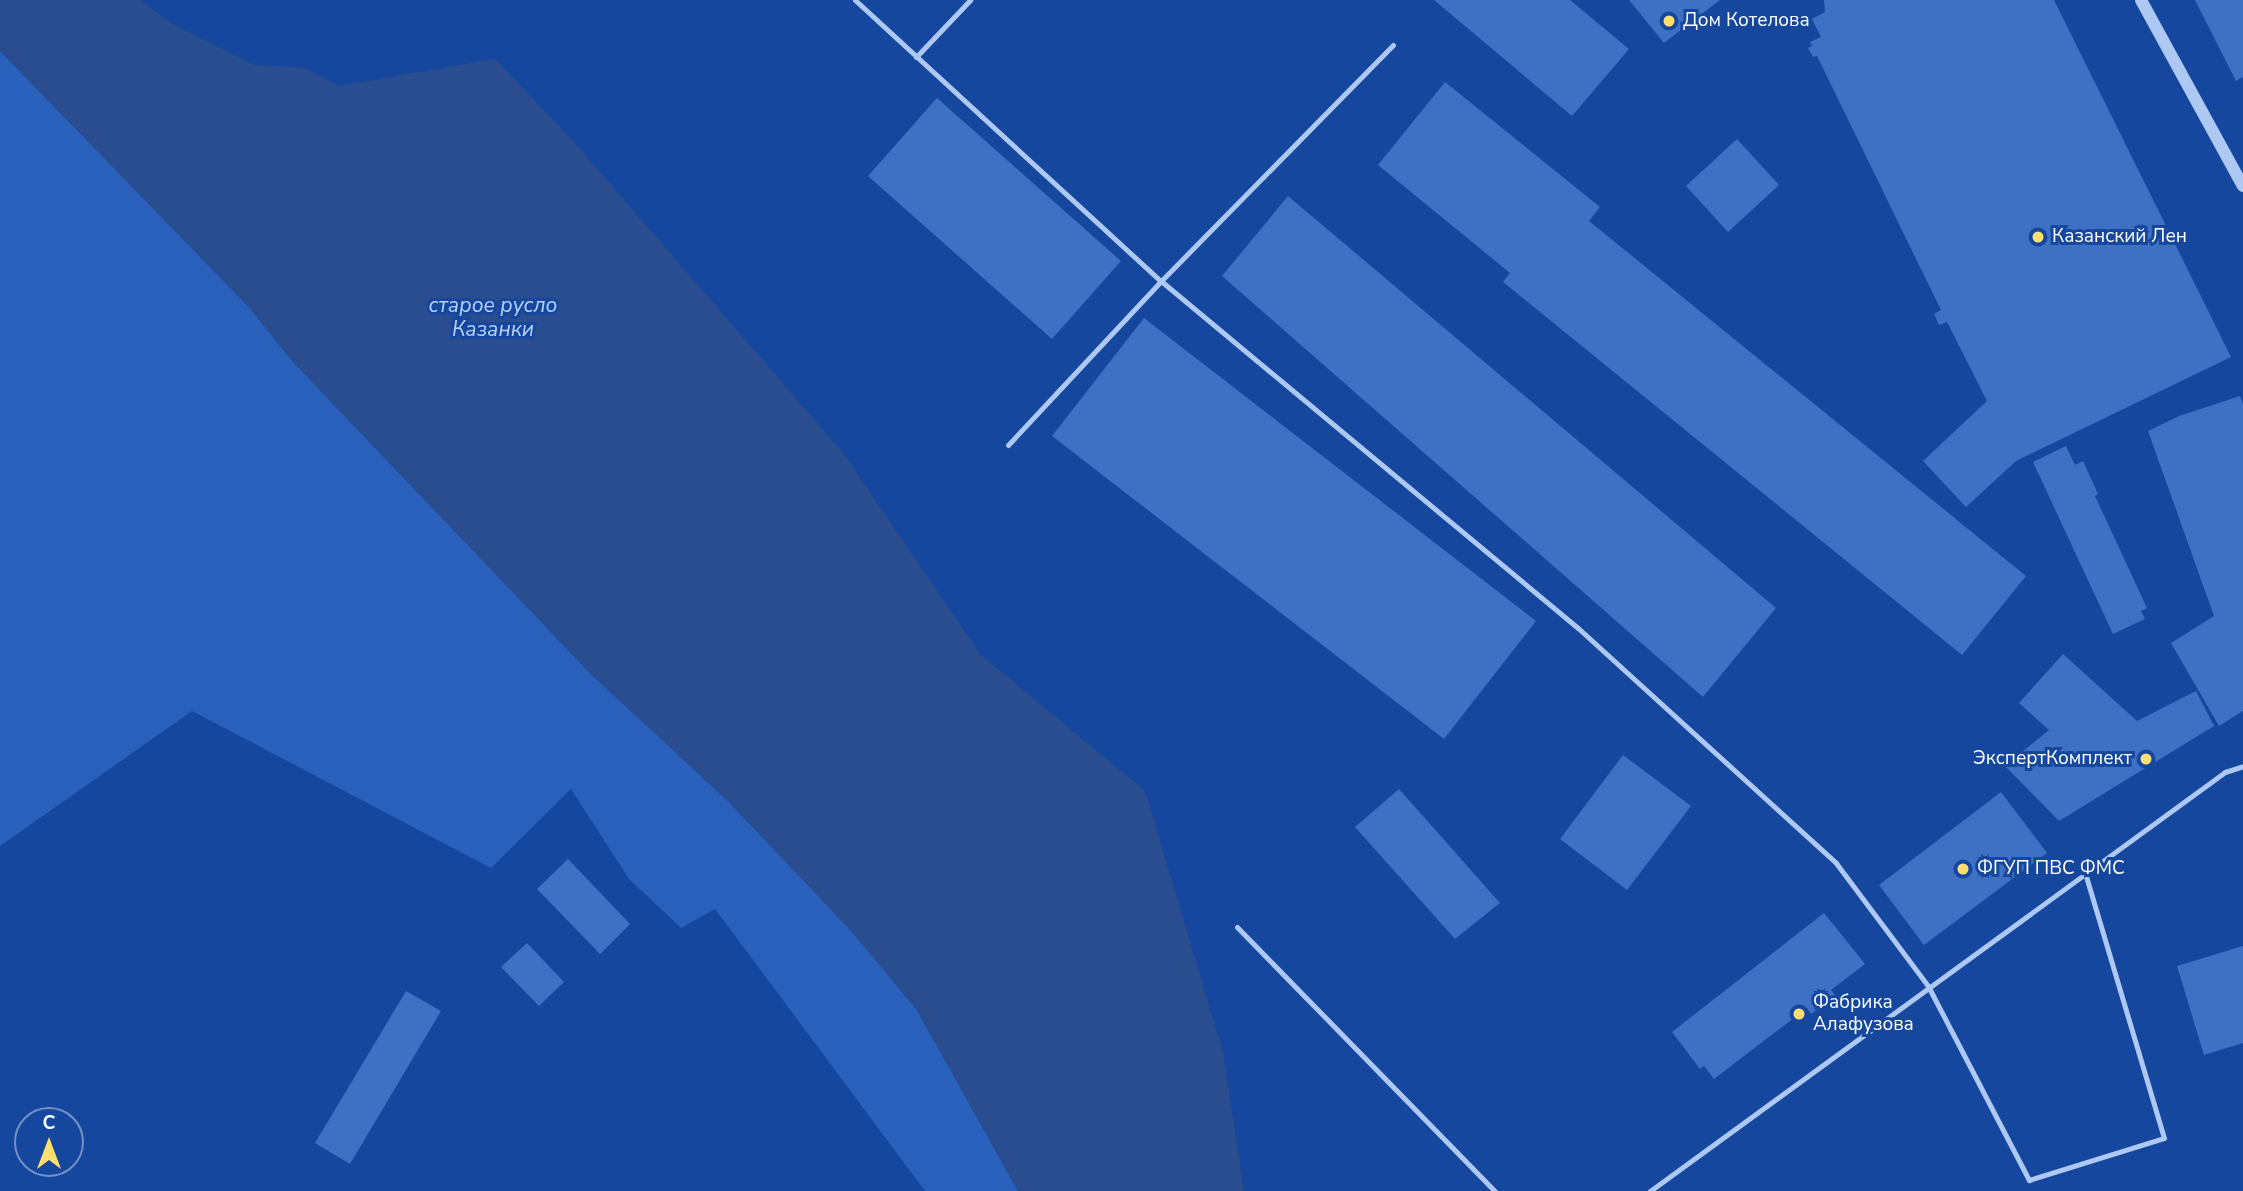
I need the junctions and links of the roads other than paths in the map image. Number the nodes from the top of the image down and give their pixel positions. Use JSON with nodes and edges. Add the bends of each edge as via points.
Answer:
{"nodes":[{"id":1,"x":855,"y":0,"type":"edge"},
{"id":2,"x":970,"y":0,"type":"edge"},
{"id":3,"x":2141,"y":0,"type":"edge"},
{"id":4,"x":1393,"y":45,"type":"dead end"},
{"id":5,"x":916,"y":57,"type":"junction"},
{"id":6,"x":2243,"y":186,"type":"edge"},
{"id":7,"x":1161,"y":281,"type":"junction"},
{"id":8,"x":1008,"y":445,"type":"dead end"},
{"id":9,"x":2243,"y":766,"type":"edge"},
{"id":10,"x":2085,"y":873,"type":"junction"},
{"id":11,"x":1237,"y":927,"type":"dead end"},
{"id":12,"x":1928,"y":986,"type":"junction"},
{"id":13,"x":1496,"y":1191,"type":"edge"},
{"id":14,"x":1650,"y":1191,"type":"edge"}],
"edges":[{"from":1,"to":5,"type":"lane"},
{"from":2,"to":5,"type":"lane"},
{"from":3,"to":6,"type":"street"},
{"from":4,"to":7,"type":"lane"},
{"from":5,"to":7,"type":"lane"},
{"from":7,"to":8,"type":"lane"},
{"from":7,"to":12,"type":"lane","via":[[1578,628],[1836,863]]},
{"from":9,"to":10,"type":"lane","via":[[2225,772]]},
{"from":10,"to":12,"type":"lane"},
{"from":10,"to":12,"type":"lane","via":[[2164,1138],[2029,1180]]},
{"from":11,"to":13,"type":"lane"},
{"from":12,"to":14,"type":"lane"}]}
